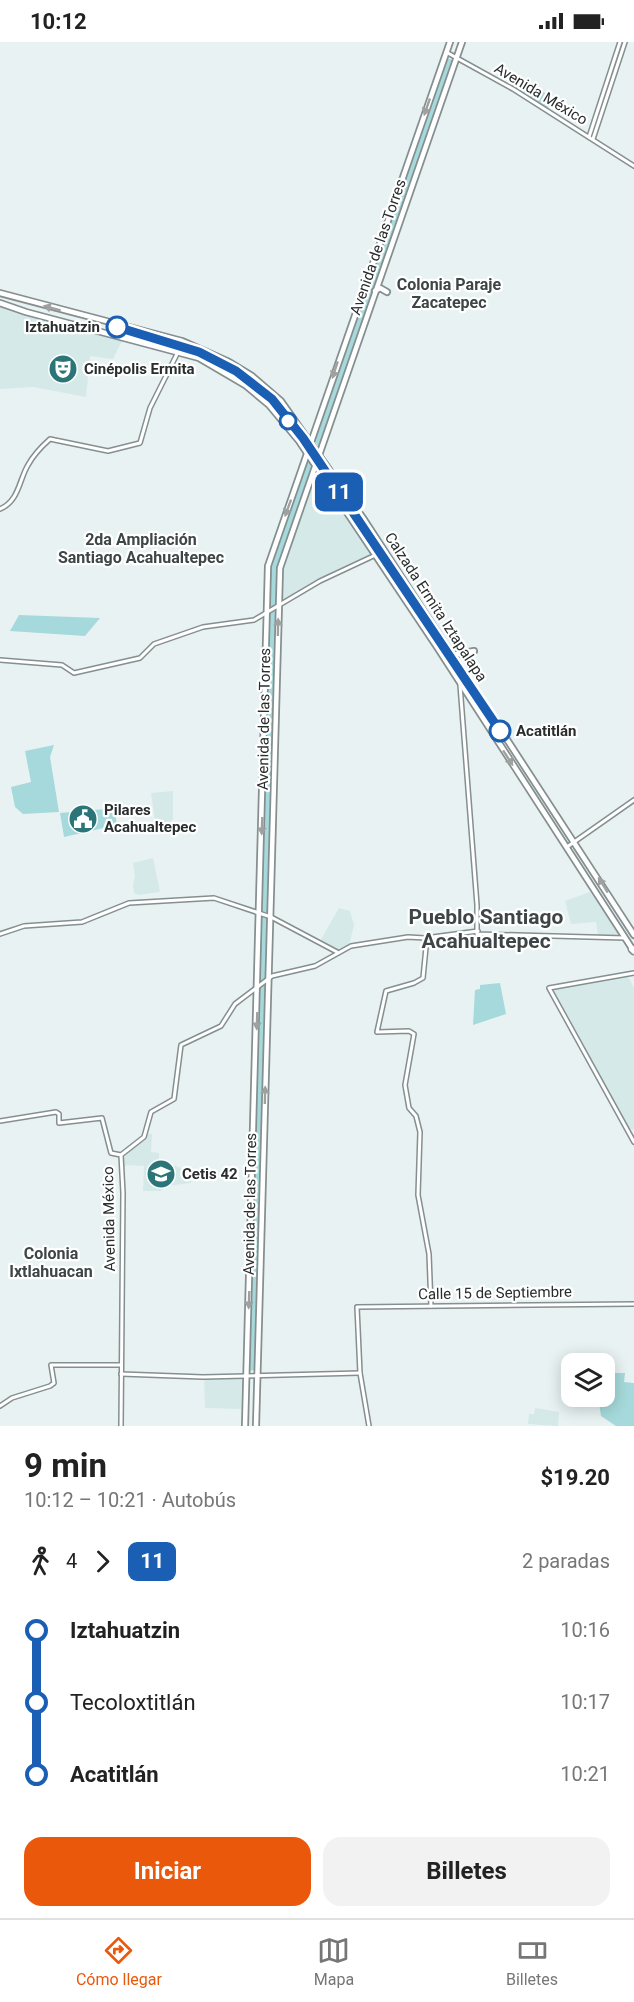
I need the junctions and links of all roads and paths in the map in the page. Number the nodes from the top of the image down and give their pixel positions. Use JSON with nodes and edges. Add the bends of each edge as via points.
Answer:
{"nodes":[{"id":1,"x":450,"y":42,"type":"edge"},
{"id":2,"x":620,"y":42,"type":"edge"},
{"id":3,"x":625,"y":42,"type":"edge"},
{"id":4,"x":461,"y":44,"type":"edge"},
{"id":5,"x":446,"y":52,"type":"junction"},
{"id":6,"x":456,"y":57,"type":"junction"},
{"id":7,"x":442,"y":63,"type":"junction"},
{"id":8,"x":453,"y":68,"type":"junction"},
{"id":9,"x":591,"y":138,"type":"junction"},
{"id":10,"x":634,"y":166,"type":"edge"},
{"id":11,"x":375,"y":291,"type":"junction"},
{"id":12,"x":387,"y":292,"type":"dead end"},
{"id":13,"x":0,"y":293,"type":"edge"},
{"id":14,"x":0,"y":303,"type":"edge"},
{"id":15,"x":347,"y":335,"type":"junction"},
{"id":16,"x":357,"y":343,"type":"junction"},
{"id":17,"x":342,"y":348,"type":"junction"},
{"id":18,"x":178,"y":351,"type":"junction"},
{"id":19,"x":205,"y":351,"type":"junction"},
{"id":20,"x":353,"y":354,"type":"junction"},
{"id":21,"x":202,"y":359,"type":"junction"},
{"id":22,"x":229,"y":362,"type":"junction"},
{"id":23,"x":223,"y":370,"type":"junction"},
{"id":24,"x":311,"y":441,"type":"junction"},
{"id":25,"x":306,"y":453,"type":"junction"},
{"id":26,"x":319,"y":453,"type":"junction"},
{"id":27,"x":314,"y":465,"type":"junction"},
{"id":28,"x":0,"y":509,"type":"edge"},
{"id":29,"x":384,"y":551,"type":"junction"},
{"id":30,"x":376,"y":556,"type":"junction"},
{"id":31,"x":279,"y":606,"type":"junction"},
{"id":32,"x":268,"y":613,"type":"junction"},
{"id":33,"x":438,"y":632,"type":"junction"},
{"id":34,"x":430,"y":637,"type":"junction"},
{"id":35,"x":474,"y":651,"type":"dead end"},
{"id":36,"x":453,"y":655,"type":"junction"},
{"id":37,"x":0,"y":660,"type":"edge"},
{"id":38,"x":460,"y":683,"type":"junction"},
{"id":39,"x":485,"y":704,"type":"junction"},
{"id":40,"x":476,"y":709,"type":"junction"},
{"id":41,"x":264,"y":764,"type":"junction"},
{"id":42,"x":274,"y":764,"type":"junction"},
{"id":43,"x":634,"y":800,"type":"edge"},
{"id":44,"x":574,"y":841,"type":"junction"},
{"id":45,"x":567,"y":847,"type":"junction"},
{"id":46,"x":260,"y":914,"type":"junction"},
{"id":47,"x":271,"y":917,"type":"junction"},
{"id":48,"x":477,"y":933,"type":"junction"},
{"id":49,"x":0,"y":934,"type":"edge"},
{"id":50,"x":634,"y":935,"type":"edge"},
{"id":51,"x":427,"y":937,"type":"junction"},
{"id":52,"x":626,"y":938,"type":"junction"},
{"id":53,"x":634,"y":951,"type":"edge"},
{"id":54,"x":338,"y":953,"type":"junction"},
{"id":55,"x":634,"y":973,"type":"edge"},
{"id":56,"x":269,"y":978,"type":"junction"},
{"id":57,"x":258,"y":987,"type":"junction"},
{"id":58,"x":0,"y":1121,"type":"edge"},
{"id":59,"x":629,"y":1132,"type":"junction"},
{"id":60,"x":634,"y":1132,"type":"edge"},
{"id":61,"x":634,"y":1142,"type":"edge"},
{"id":62,"x":121,"y":1155,"type":"junction"},
{"id":63,"x":634,"y":1304,"type":"edge"},
{"id":64,"x":431,"y":1306,"type":"junction"},
{"id":65,"x":121,"y":1365,"type":"junction"},
{"id":66,"x":360,"y":1373,"type":"junction"},
{"id":67,"x":121,"y":1374,"type":"junction"},
{"id":68,"x":257,"y":1375,"type":"junction"},
{"id":69,"x":246,"y":1376,"type":"junction"},
{"id":70,"x":0,"y":1406,"type":"edge"},
{"id":71,"x":121,"y":1426,"type":"edge"},
{"id":72,"x":245,"y":1426,"type":"edge"},
{"id":73,"x":256,"y":1426,"type":"edge"},
{"id":74,"x":369,"y":1426,"type":"edge"}],
"edges":[{"from":1,"to":4,"type":"main road","via":[[454,47]]},
{"from":1,"to":5,"type":"main road","name":"Avenida de las Torres"},
{"from":2,"to":9,"type":"street"},
{"from":3,"to":9,"type":"street"},
{"from":4,"to":6,"type":"main road","name":"Avenida de las Torres"},
{"from":5,"to":6,"type":"street","name":"Avenida México"},
{"from":5,"to":7,"type":"main road","name":"Avenida de las Torres"},
{"from":6,"to":8,"type":"main road","name":"Avenida de las Torres"},
{"from":6,"to":9,"type":"street","name":"Avenida México"},
{"from":7,"to":8,"type":"main road","via":[[449,62]]},
{"from":7,"to":15,"type":"main road","name":"Avenida de las Torres","one_way":true},
{"from":8,"to":11,"type":"main road","name":"Avenida de las Torres"},
{"from":9,"to":10,"type":"street","name":"Avenida México"},
{"from":11,"to":12,"type":"main road","via":[[381,288]]},
{"from":11,"to":16,"type":"main road","name":"Avenida de las Torres"},
{"from":19,"to":13,"type":"main road","name":"Calzada Ermita Iztapalapa","one_way":true,"via":[[182,341]]},
{"from":14,"to":18,"type":"main road","name":"Calzada Ermita Iztapalapa"},
{"from":15,"to":16,"type":"main road","via":[[350,342]]},
{"from":15,"to":17,"type":"main road","name":"Avenida de las Torres"},
{"from":16,"to":20,"type":"main road","name":"Avenida de las Torres"},
{"from":17,"to":20,"type":"main road","via":[[349,347]]},
{"from":17,"to":24,"type":"main road","name":"Avenida de las Torres","one_way":true},
{"from":18,"to":21,"type":"main road","name":"Calzada Ermita Iztapalapa"},
{"from":18,"to":28,"type":"street","via":[[150,408],[140,443],[108,451],[50,439],[32,458],[8,505]]},
{"from":19,"to":21,"type":"main road"},
{"from":19,"to":22,"type":"main road","name":"Calzada Ermita Iztapalapa"},
{"from":20,"to":26,"type":"main road","name":"Avenida de las Torres"},
{"from":21,"to":23,"type":"main road","name":"Calzada Ermita Iztapalapa"},
{"from":22,"to":23,"type":"main road"},
{"from":22,"to":24,"type":"main road","name":"Calzada Ermita Iztapalapa","via":[[273,393]]},
{"from":23,"to":25,"type":"main road","name":"Calzada Ermita Iztapalapa","via":[[269,405]]},
{"from":24,"to":25,"type":"main road","name":"Avenida de las Torres"},
{"from":24,"to":26,"type":"main road","name":"Calzada Ermita Iztapalapa"},
{"from":25,"to":27,"type":"main road","name":"Calzada Ermita Iztapalapa"},
{"from":25,"to":32,"type":"main road","name":"Avenida de las Torres","one_way":true,"via":[[270,557]]},
{"from":26,"to":27,"type":"main road","name":"Avenida de las Torres"},
{"from":26,"to":29,"type":"main road","name":"Calzada Ermita Iztapalapa"},
{"from":27,"to":30,"type":"main road","name":"Calzada Ermita Iztapalapa"},
{"from":27,"to":31,"type":"main road","name":"Avenida de las Torres","via":[[281,561]]},
{"from":29,"to":30,"type":"street"},
{"from":29,"to":33,"type":"main road","name":"Calzada Ermita Iztapalapa"},
{"from":30,"to":31,"type":"street","via":[[320,581]]},
{"from":30,"to":34,"type":"main road","name":"Calzada Ermita Iztapalapa"},
{"from":31,"to":32,"type":"street"},
{"from":42,"to":31,"type":"main road","name":"Avenida de las Torres","one_way":true},
{"from":32,"to":37,"type":"street","via":[[249,621],[203,627],[154,644],[140,658],[74,673],[62,665]]},
{"from":32,"to":41,"type":"main road","name":"Avenida de las Torres"},
{"from":33,"to":34,"type":"main road"},
{"from":33,"to":36,"type":"main road","name":"Calzada Ermita Iztapalapa"},
{"from":34,"to":38,"type":"main road","name":"Calzada Ermita Iztapalapa"},
{"from":35,"to":36,"type":"main road"},
{"from":36,"to":39,"type":"main road","name":"Calzada Ermita Iztapalapa"},
{"from":38,"to":40,"type":"main road","name":"Calzada Ermita Iztapalapa"},
{"from":38,"to":48,"type":"street"},
{"from":39,"to":40,"type":"main road"},
{"from":39,"to":44,"type":"main road","name":"Calzada Ermita Iztapalapa"},
{"from":40,"to":45,"type":"main road","name":"Calzada Ermita Iztapalapa","one_way":true},
{"from":41,"to":42,"type":"main road"},
{"from":41,"to":46,"type":"main road","name":"Avenida de las Torres","one_way":true},
{"from":42,"to":47,"type":"main road","name":"Avenida de las Torres"},
{"from":43,"to":44,"type":"street"},
{"from":44,"to":45,"type":"street"},
{"from":50,"to":44,"type":"main road","name":"Calzada Ermita Iztapalapa","one_way":true},
{"from":45,"to":52,"type":"main road","name":"Calzada Ermita Iztapalapa"},
{"from":46,"to":47,"type":"street"},
{"from":46,"to":49,"type":"street","via":[[214,898],[129,903],[82,922],[24,926]]},
{"from":46,"to":57,"type":"main road","name":"Avenida de las Torres"},
{"from":47,"to":54,"type":"street"},
{"from":47,"to":56,"type":"main road","name":"Avenida de las Torres"},
{"from":48,"to":51,"type":"street"},
{"from":48,"to":52,"type":"street"},
{"from":51,"to":54,"type":"street","via":[[351,946]]},
{"from":51,"to":64,"type":"street","via":[[423,978],[386,991],[377,1032],[414,1034],[405,1081],[409,1108],[416,1116],[420,1132],[418,1195],[429,1254]]},
{"from":52,"to":53,"type":"main road","name":"Calzada Ermita Iztapalapa"},
{"from":54,"to":56,"type":"street","via":[[315,966]]},
{"from":55,"to":59,"type":"street","via":[[549,988]]},
{"from":56,"to":57,"type":"street","name":"Avenida México"},
{"from":68,"to":56,"type":"main road","name":"Avenida de las Torres","one_way":true},
{"from":57,"to":62,"type":"street","name":"Avenida México","via":[[235,1004],[221,1026],[181,1044],[174,1100],[151,1112],[144,1137]]},
{"from":57,"to":69,"type":"main road","name":"Avenida de las Torres","one_way":true},
{"from":58,"to":62,"type":"street","via":[[56,1112],[59,1123],[102,1118],[111,1154]]},
{"from":59,"to":60,"type":"street"},
{"from":59,"to":61,"type":"street"},
{"from":62,"to":65,"type":"street","name":"Avenida México"},
{"from":63,"to":64,"type":"street","name":"Calle 15 de Septiembre"},
{"from":64,"to":66,"type":"street","name":"Calle 15 de Septiembre","via":[[357,1307]]},
{"from":65,"to":67,"type":"street","name":"Avenida México"},
{"from":65,"to":70,"type":"street","via":[[51,1365],[54,1383]]},
{"from":66,"to":68,"type":"street"},
{"from":66,"to":74,"type":"street"},
{"from":67,"to":69,"type":"street"},
{"from":67,"to":71,"type":"street","name":"Avenida México"},
{"from":68,"to":69,"type":"street"},
{"from":68,"to":73,"type":"main road","name":"Avenida de las Torres"},
{"from":69,"to":72,"type":"main road","name":"Avenida de las Torres"}]}
